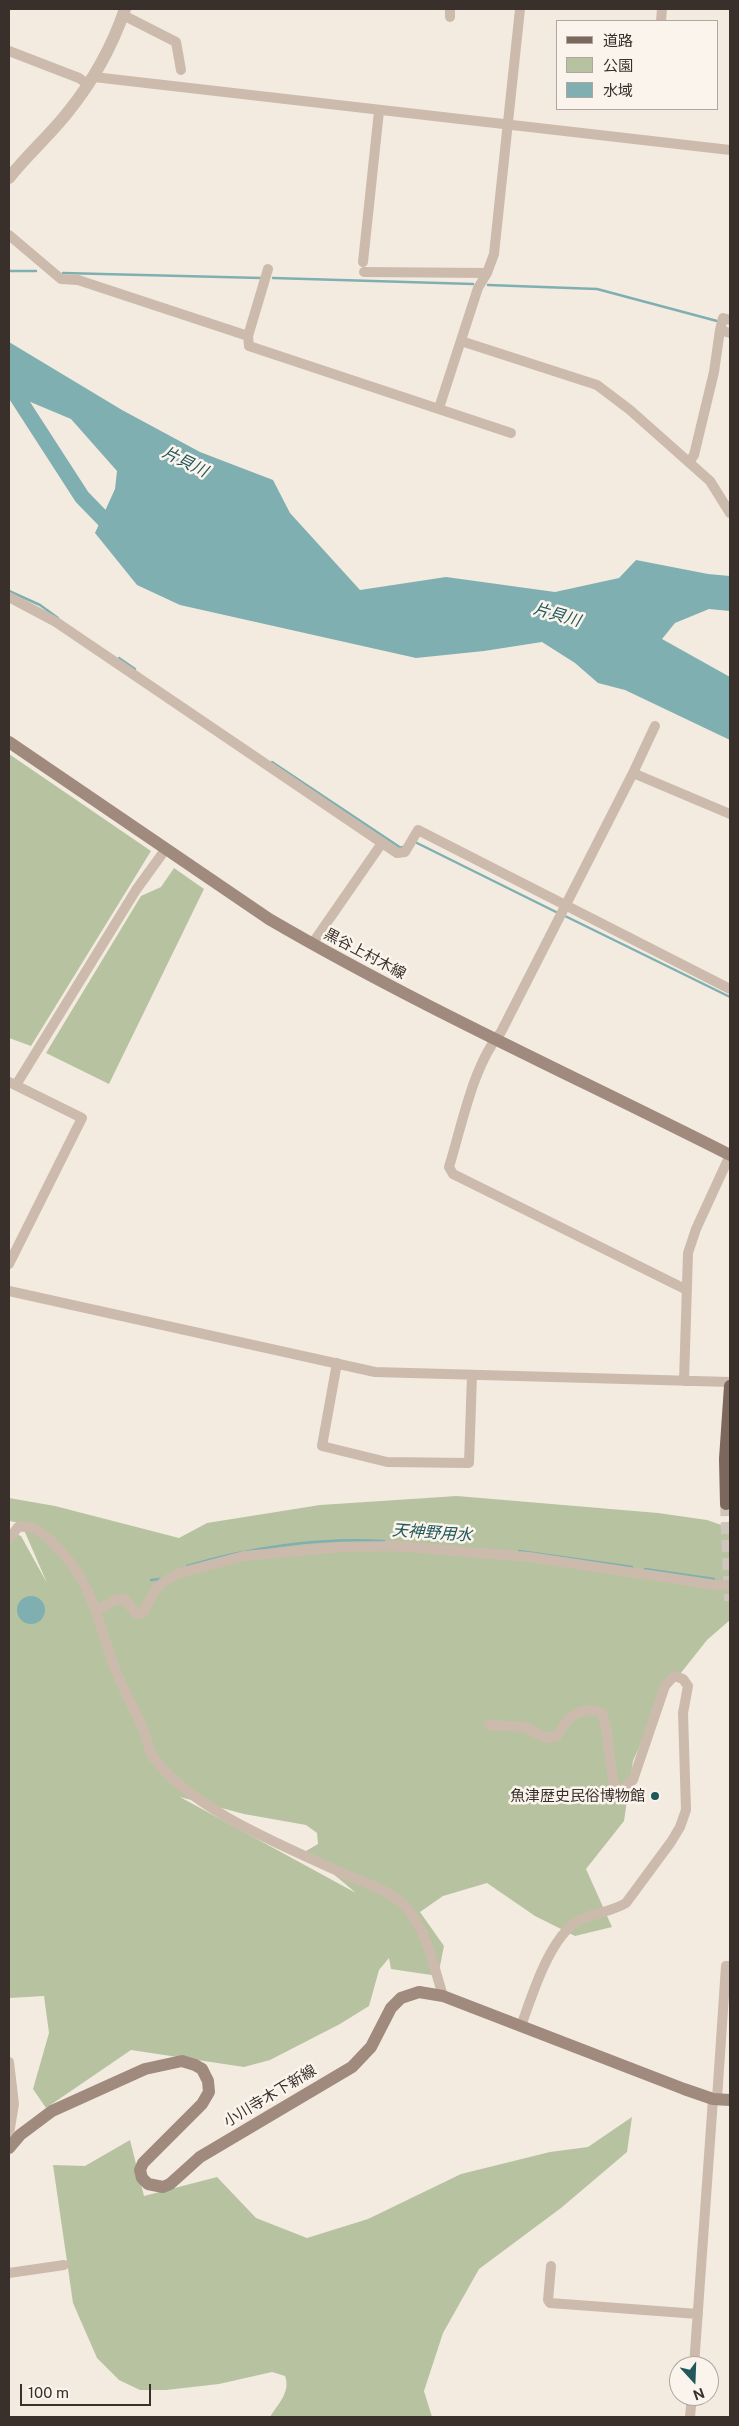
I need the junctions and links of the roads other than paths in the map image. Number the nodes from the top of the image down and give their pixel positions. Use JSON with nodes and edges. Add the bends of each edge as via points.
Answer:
{"nodes":[{"id":1,"x":520,"y":9,"type":"edge"},
{"id":2,"x":124,"y":12,"type":"edge"},
{"id":3,"x":9,"y":51,"type":"edge"},
{"id":4,"x":181,"y":70,"type":"dead end"},
{"id":5,"x":91,"y":81,"type":"junction"},
{"id":6,"x":379,"y":111,"type":"junction"},
{"id":7,"x":508,"y":125,"type":"junction"},
{"id":8,"x":730,"y":150,"type":"edge"},
{"id":9,"x":9,"y":177,"type":"edge"},
{"id":10,"x":9,"y":235,"type":"edge"},
{"id":11,"x":268,"y":270,"type":"dead end"},
{"id":12,"x":487,"y":273,"type":"junction"},
{"id":13,"x":730,"y":320,"type":"edge"},
{"id":14,"x":725,"y":332,"type":"edge"},
{"id":15,"x":248,"y":336,"type":"junction"},
{"id":16,"x":461,"y":341,"type":"junction"},
{"id":17,"x":439,"y":408,"type":"junction"},
{"id":18,"x":511,"y":433,"type":"dead end"},
{"id":19,"x":689,"y":462,"type":"junction"},
{"id":20,"x":730,"y":513,"type":"edge"},
{"id":21,"x":9,"y":597,"type":"edge"},
{"id":22,"x":655,"y":726,"type":"dead end"},
{"id":23,"x":9,"y":742,"type":"edge"},
{"id":24,"x":633,"y":772,"type":"junction"},
{"id":25,"x":730,"y":814,"type":"edge"},
{"id":26,"x":382,"y":843,"type":"junction"},
{"id":27,"x":165,"y":850,"type":"junction"},
{"id":28,"x":565,"y":905,"type":"junction"},
{"id":29,"x":312,"y":944,"type":"junction"},
{"id":30,"x":730,"y":989,"type":"edge"},
{"id":31,"x":496,"y":1038,"type":"junction"},
{"id":32,"x":13,"y":1084,"type":"edge"},
{"id":33,"x":730,"y":1155,"type":"edge"},
{"id":34,"x":9,"y":1264,"type":"edge"},
{"id":35,"x":687,"y":1290,"type":"junction"},
{"id":36,"x":9,"y":1291,"type":"edge"},
{"id":37,"x":337,"y":1363,"type":"junction"},
{"id":38,"x":472,"y":1375,"type":"junction"},
{"id":39,"x":684,"y":1381,"type":"junction"},
{"id":40,"x":730,"y":1382,"type":"edge"},
{"id":41,"x":730,"y":1386,"type":"edge"},
{"id":42,"x":726,"y":1504,"type":"dead end"},
{"id":43,"x":9,"y":1539,"type":"edge"},
{"id":44,"x":730,"y":1585,"type":"edge"},
{"id":45,"x":96,"y":1611,"type":"junction"},
{"id":46,"x":489,"y":1725,"type":"dead end"},
{"id":47,"x":730,"y":1966,"type":"edge"},
{"id":48,"x":443,"y":1996,"type":"junction"},
{"id":49,"x":521,"y":2026,"type":"junction"},
{"id":50,"x":9,"y":2062,"type":"edge"},
{"id":51,"x":715,"y":2099,"type":"junction"},
{"id":52,"x":730,"y":2100,"type":"edge"},
{"id":53,"x":9,"y":2134,"type":"edge"},
{"id":54,"x":9,"y":2148,"type":"edge"},
{"id":55,"x":64,"y":2265,"type":"dead end"},
{"id":56,"x":551,"y":2266,"type":"dead end"},
{"id":57,"x":9,"y":2273,"type":"edge"},
{"id":58,"x":698,"y":2314,"type":"junction"},
{"id":59,"x":695,"y":2356,"type":"edge"}],
"edges":[{"from":1,"to":7,"type":"street"},
{"from":2,"to":4,"type":"street","via":[[176,42]]},
{"from":2,"to":5,"type":"street","via":[[111,45]]},
{"from":3,"to":5,"type":"street"},
{"from":5,"to":6,"type":"street"},
{"from":5,"to":9,"type":"street","via":[[67,114]]},
{"from":6,"to":7,"type":"street"},
{"from":6,"to":12,"type":"street","via":[[364,267]]},
{"from":7,"to":8,"type":"street"},
{"from":7,"to":12,"type":"street","via":[[494,254]]},
{"from":10,"to":15,"type":"street","via":[[61,279],[78,280]]},
{"from":11,"to":15,"type":"street"},
{"from":12,"to":16,"type":"street","via":[[478,288]]},
{"from":13,"to":14,"type":"street","via":[[723,318]]},
{"from":14,"to":19,"type":"street","via":[[694,455]]},
{"from":15,"to":17,"type":"street","via":[[249,346]]},
{"from":16,"to":17,"type":"street"},
{"from":16,"to":19,"type":"street","via":[[597,385]]},
{"from":17,"to":18,"type":"street"},
{"from":19,"to":20,"type":"street","via":[[710,481]]},
{"from":21,"to":26,"type":"street","via":[[56,622]]},
{"from":22,"to":24,"type":"street"},
{"from":23,"to":27,"type":"main road","name":"黒谷上村木線"},
{"from":24,"to":25,"type":"street"},
{"from":24,"to":28,"type":"street"},
{"from":26,"to":28,"type":"street","via":[[397,853],[405,852],[418,830]]},
{"from":26,"to":29,"type":"street"},
{"from":27,"to":29,"type":"main road","name":"黒谷上村木線"},
{"from":27,"to":32,"type":"street","via":[[136,890]]},
{"from":28,"to":30,"type":"street"},
{"from":28,"to":31,"type":"street"},
{"from":29,"to":31,"type":"main road","name":"黒谷上村木線"},
{"from":31,"to":33,"type":"main road","name":"黒谷上村木線"},
{"from":31,"to":35,"type":"street","via":[[475,1083],[449,1167],[453,1174]]},
{"from":32,"to":34,"type":"street","via":[[82,1118]]},
{"from":33,"to":35,"type":"street","via":[[688,1253]]},
{"from":35,"to":39,"type":"street"},
{"from":36,"to":37,"type":"street"},
{"from":37,"to":38,"type":"street","via":[[375,1372]]},
{"from":37,"to":38,"type":"street","via":[[322,1446],[387,1462],[468,1463]]},
{"from":38,"to":39,"type":"street"},
{"from":39,"to":40,"type":"street"},
{"from":41,"to":42,"type":"main road","via":[[725,1445]]},
{"from":43,"to":45,"type":"street","via":[[18,1526],[29,1526],[42,1532],[67,1556],[85,1582]]},
{"from":44,"to":45,"type":"street","via":[[716,1586],[529,1557],[395,1546],[342,1547],[214,1562],[162,1582],[143,1612],[136,1614],[125,1598]]},
{"from":45,"to":48,"type":"street","via":[[114,1666],[152,1756],[167,1773],[221,1813],[394,1897],[409,1911],[422,1932]]},
{"from":46,"to":49,"type":"street","via":[[525,1727],[545,1738],[557,1736],[566,1720],[576,1713],[593,1710],[602,1713],[613,1781],[616,1789],[623,1789],[633,1780],[666,1686],[674,1676],[683,1679],[688,1686],[683,1713],[686,1810],[680,1827],[626,1903],[577,1922],[563,1937],[537,1984]]},
{"from":47,"to":51,"type":"street","via":[[726,1966]]},
{"from":48,"to":49,"type":"main road","name":"小川寺木下新線"},
{"from":48,"to":54,"type":"main road","name":"小川寺木下新線","via":[[419,1992],[401,1998],[391,2008],[371,2047],[352,2067],[200,2157],[170,2184],[162,2187],[148,2184],[142,2178],[140,2170],[143,2163],[202,2104],[209,2092],[202,2069],[182,2061],[146,2069],[52,2112],[20,2135]]},
{"from":49,"to":51,"type":"main road","name":"小川寺木下新線"},
{"from":50,"to":53,"type":"street","via":[[14,2104]]},
{"from":51,"to":52,"type":"main road","name":"小川寺木下新線"},
{"from":51,"to":58,"type":"street"},
{"from":55,"to":57,"type":"street"},
{"from":56,"to":58,"type":"street","via":[[550,2303]]},
{"from":58,"to":59,"type":"street"}]}
